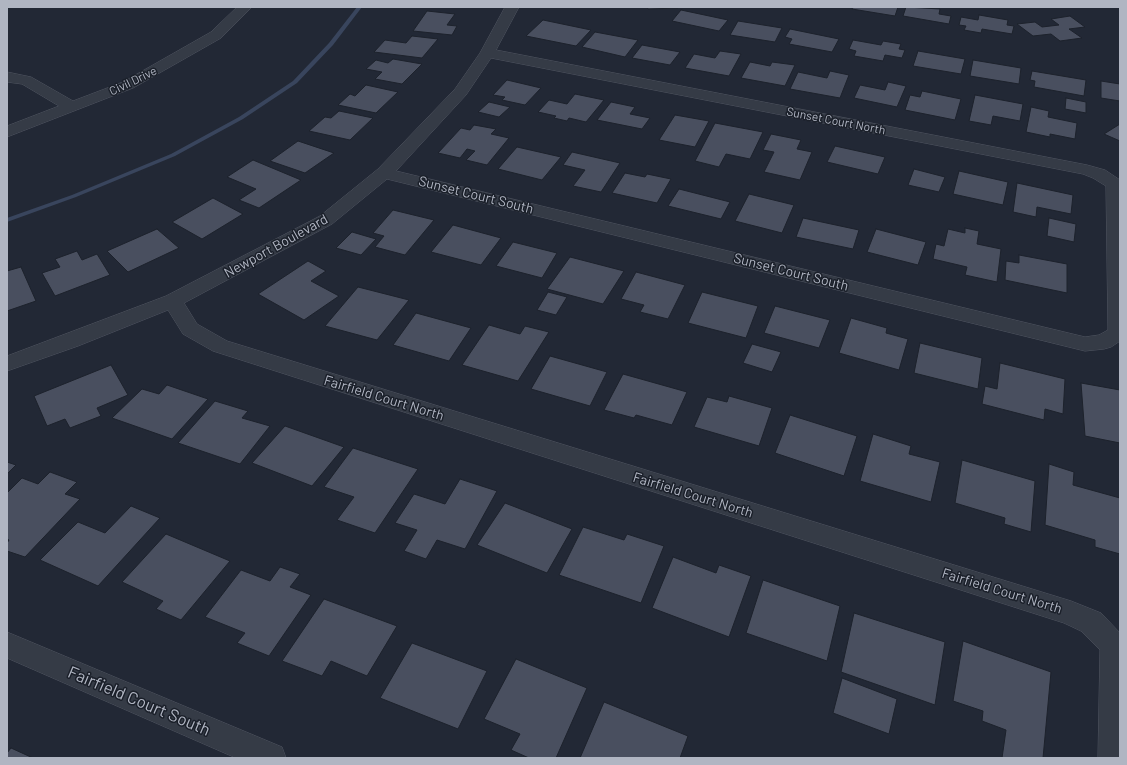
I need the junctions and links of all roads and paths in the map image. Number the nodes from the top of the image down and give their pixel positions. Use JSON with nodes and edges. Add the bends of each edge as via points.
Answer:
{"nodes":[{"id":1,"x":246,"y":7,"type":"edge"},
{"id":2,"x":512,"y":7,"type":"edge"},
{"id":3,"x":486,"y":53,"type":"junction"},
{"id":4,"x":7,"y":77,"type":"edge"},
{"id":5,"x":72,"y":107,"type":"junction"},
{"id":6,"x":7,"y":132,"type":"edge"},
{"id":7,"x":384,"y":173,"type":"junction"},
{"id":8,"x":1115,"y":252,"type":"joint"},
{"id":9,"x":173,"y":301,"type":"junction"},
{"id":10,"x":7,"y":364,"type":"edge"},
{"id":11,"x":7,"y":645,"type":"edge"},
{"id":12,"x":271,"y":758,"type":"edge"},
{"id":13,"x":1113,"y":758,"type":"edge"}],
"edges":[{"from":1,"to":5,"type":"street","name":"Civil Drive","via":[[216,35],[128,85]]},
{"from":2,"to":3,"type":"street","name":"Newport Boulevard"},
{"from":3,"to":7,"type":"street","name":"Newport Boulevard","via":[[461,92]]},
{"from":3,"to":8,"type":"street","name":"Sunset Court North","via":[[1087,170],[1115,184]]},
{"from":4,"to":5,"type":"street","via":[[26,80]]},
{"from":5,"to":6,"type":"street","name":"Civil Drive"},
{"from":7,"to":8,"type":"street","name":"Sunset Court South","via":[[1085,344],[1104,342],[1118,333]]},
{"from":7,"to":9,"type":"street","name":"Newport Boulevard","via":[[326,220]]},
{"from":9,"to":10,"type":"street","name":"Newport Boulevard"},
{"from":9,"to":13,"type":"street","name":"Fairfield Court North","via":[[190,329],[220,346],[1071,613],[1092,622],[1114,646]]},
{"from":11,"to":12,"type":"street","name":"Fairfield Court South"}]}
